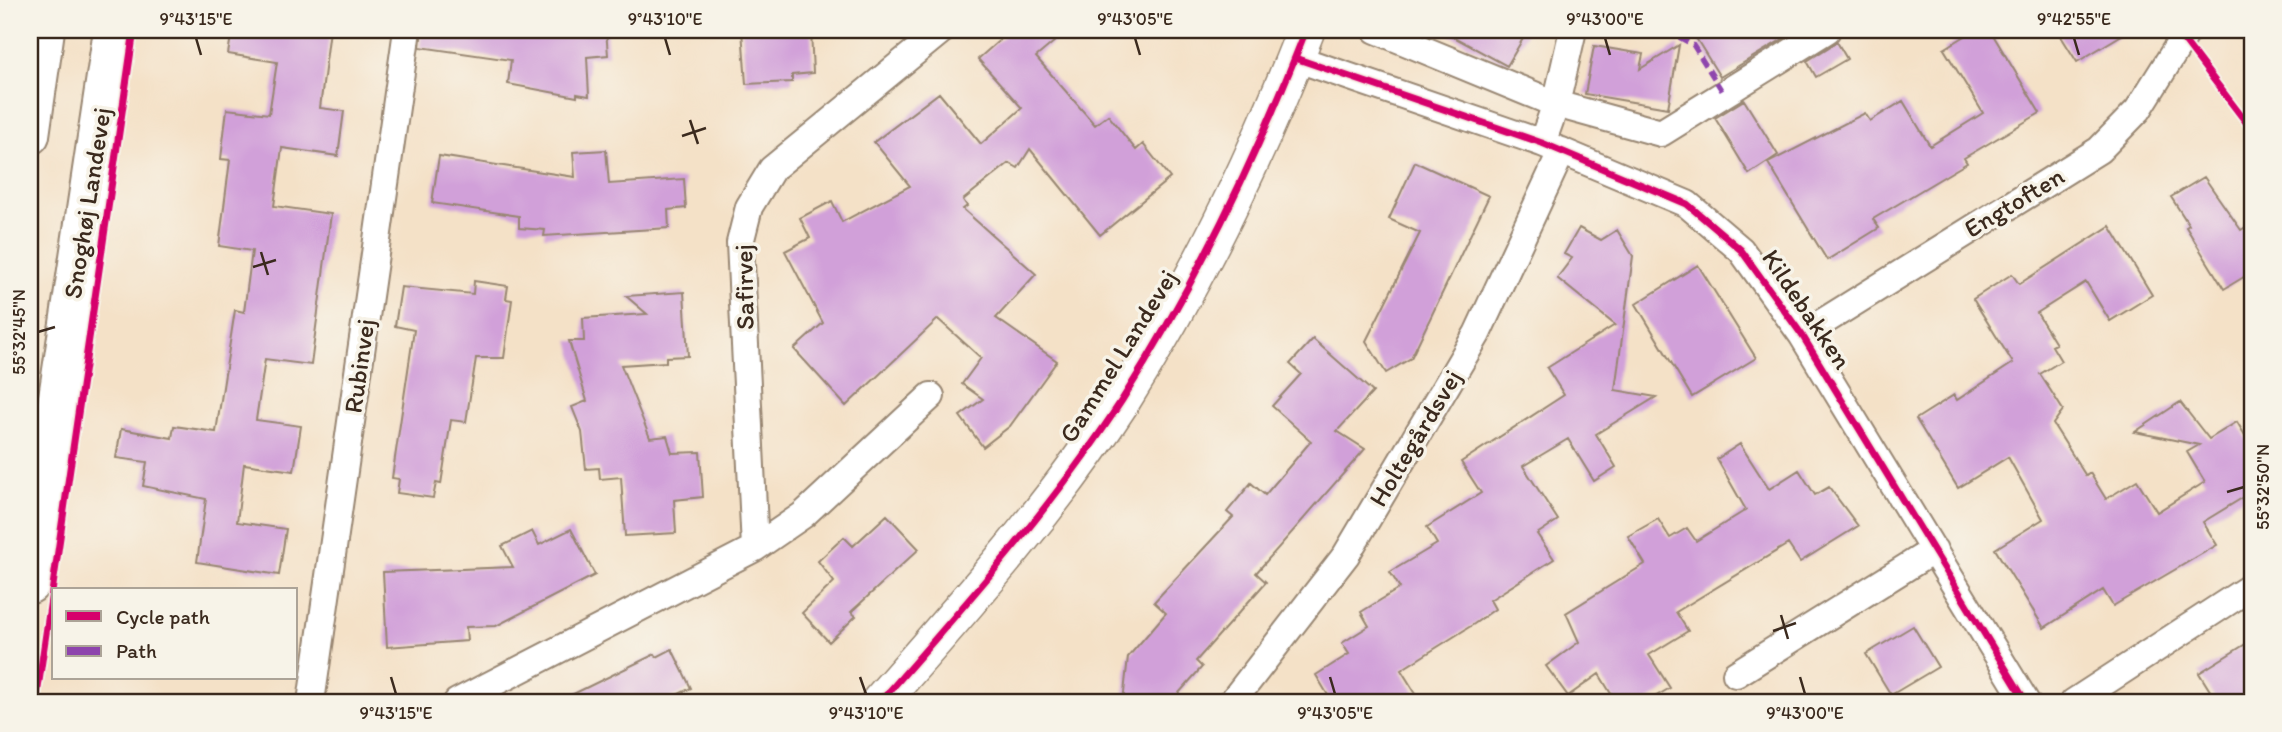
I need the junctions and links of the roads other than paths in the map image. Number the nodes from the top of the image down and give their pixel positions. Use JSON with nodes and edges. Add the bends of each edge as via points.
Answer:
{"nodes":[{"id":1,"x":46,"y":30,"type":"edge"},
{"id":2,"x":113,"y":30,"type":"edge"},
{"id":3,"x":407,"y":30,"type":"edge"},
{"id":4,"x":942,"y":30,"type":"edge"},
{"id":5,"x":1376,"y":30,"type":"edge"},
{"id":6,"x":1573,"y":30,"type":"edge"},
{"id":7,"x":1827,"y":30,"type":"edge"},
{"id":8,"x":2188,"y":30,"type":"edge"},
{"id":9,"x":1301,"y":44,"type":"edge"},
{"id":10,"x":1556,"y":104,"type":"junction"},
{"id":11,"x":30,"y":135,"type":"edge"},
{"id":12,"x":1552,"y":147,"type":"junction"},
{"id":13,"x":1802,"y":335,"type":"junction"},
{"id":14,"x":931,"y":396,"type":"dead end"},
{"id":15,"x":755,"y":548,"type":"junction"},
{"id":16,"x":1934,"y":550,"type":"junction"},
{"id":17,"x":30,"y":584,"type":"edge"},
{"id":18,"x":2252,"y":586,"type":"edge"},
{"id":19,"x":1736,"y":674,"type":"dead end"},
{"id":20,"x":312,"y":702,"type":"edge"},
{"id":21,"x":457,"y":702,"type":"edge"},
{"id":22,"x":880,"y":702,"type":"edge"},
{"id":23,"x":1231,"y":702,"type":"edge"},
{"id":24,"x":2026,"y":702,"type":"edge"},
{"id":25,"x":2074,"y":702,"type":"edge"}],
"edges":[{"from":1,"to":11,"type":"main road"},
{"from":2,"to":17,"type":"main road","name":"Snoghøj Landevej"},
{"from":3,"to":20,"type":"street","name":"Rubinvej"},
{"from":4,"to":15,"type":"street","name":"Safirvej","via":[[772,169],[749,207],[740,243]]},
{"from":5,"to":10,"type":"street"},
{"from":6,"to":10,"type":"street","name":"Holtegårdsvej"},
{"from":7,"to":10,"type":"street","via":[[1661,133]]},
{"from":8,"to":13,"type":"street","name":"Engtoften","via":[[2138,110],[2099,150]]},
{"from":9,"to":12,"type":"street","name":"Kildebakken"},
{"from":9,"to":22,"type":"street","name":"Gammel Landevej","via":[[1221,229],[1121,400],[1005,559]]},
{"from":10,"to":12,"type":"street","name":"Holtegårdsvej"},
{"from":12,"to":13,"type":"street","name":"Kildebakken","via":[[1687,204],[1741,250]]},
{"from":12,"to":23,"type":"street","name":"Holtegårdsvej","via":[[1477,334],[1346,555]]},
{"from":13,"to":16,"type":"street","name":"Kildebakken"},
{"from":14,"to":15,"type":"street","via":[[803,515]]},
{"from":15,"to":21,"type":"street"},
{"from":16,"to":19,"type":"street"},
{"from":16,"to":24,"type":"street","name":"Kildebakken"},
{"from":18,"to":25,"type":"street"}]}
